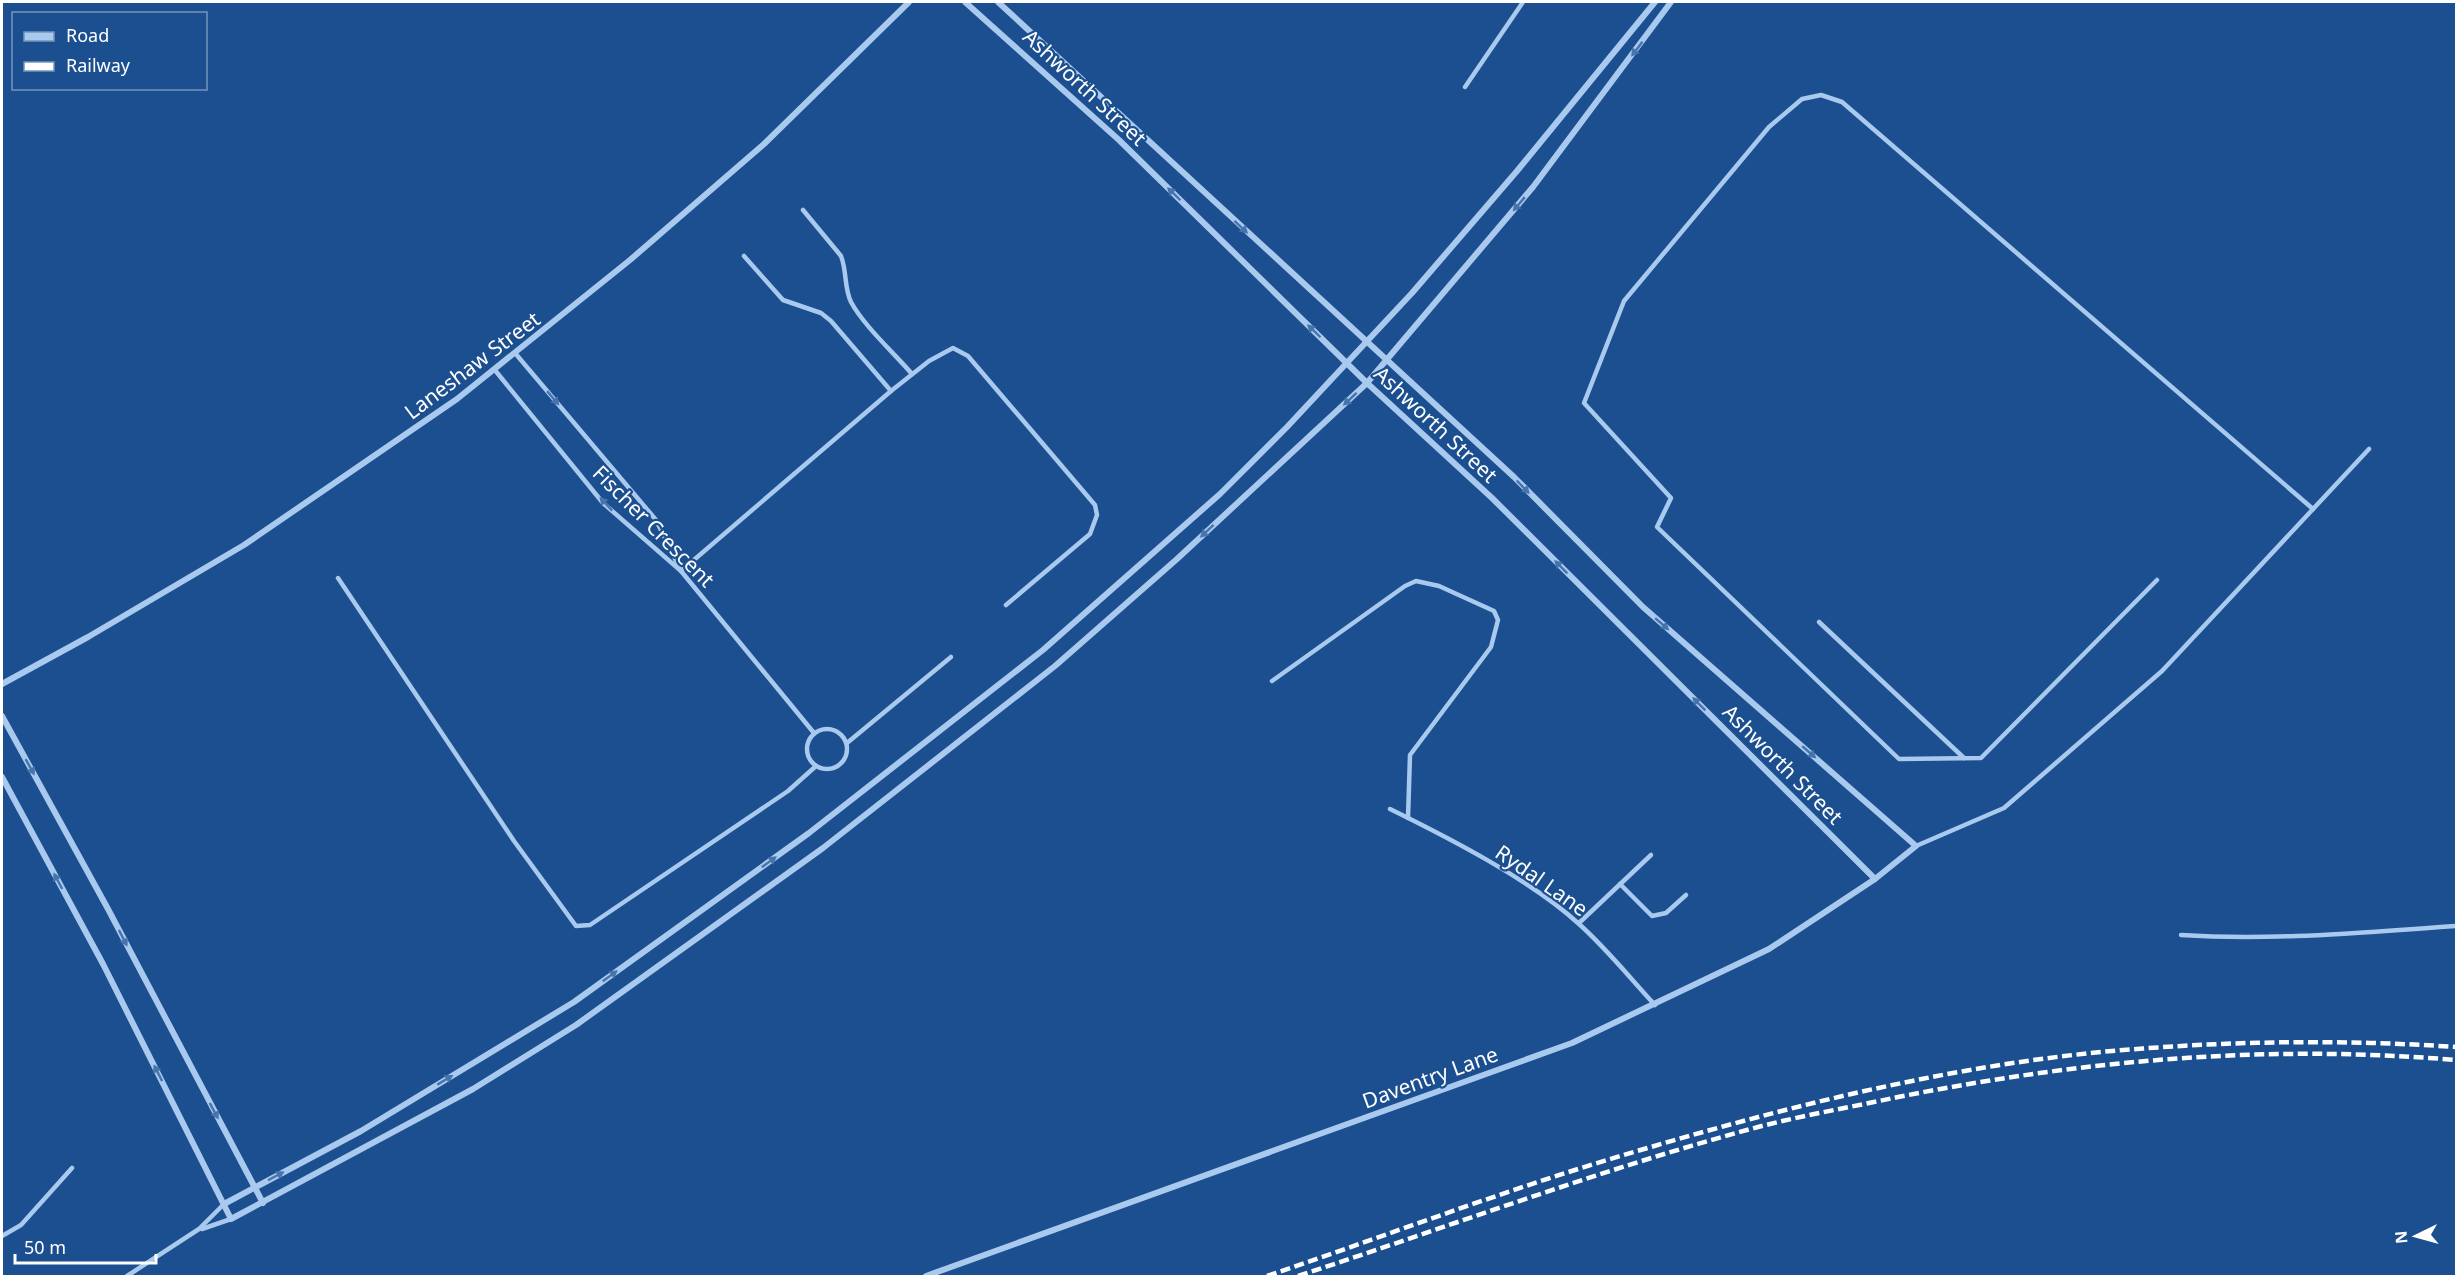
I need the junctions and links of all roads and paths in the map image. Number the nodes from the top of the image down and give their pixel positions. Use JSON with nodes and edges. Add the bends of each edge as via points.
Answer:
{"nodes":[{"id":1,"x":909,"y":2,"type":"edge"},
{"id":2,"x":965,"y":2,"type":"edge"},
{"id":3,"x":998,"y":2,"type":"edge"},
{"id":4,"x":1523,"y":2,"type":"edge"},
{"id":5,"x":1655,"y":2,"type":"edge"},
{"id":6,"x":1671,"y":2,"type":"edge"},
{"id":7,"x":1465,"y":87,"type":"dead end"},
{"id":8,"x":803,"y":210,"type":"dead end"},
{"id":9,"x":744,"y":256,"type":"dead end"},
{"id":10,"x":1364,"y":342,"type":"junction"},
{"id":11,"x":515,"y":353,"type":"junction"},
{"id":12,"x":1387,"y":361,"type":"junction"},
{"id":13,"x":1346,"y":362,"type":"junction"},
{"id":14,"x":494,"y":369,"type":"junction"},
{"id":15,"x":912,"y":374,"type":"junction"},
{"id":16,"x":1367,"y":383,"type":"junction"},
{"id":17,"x":891,"y":391,"type":"junction"},
{"id":18,"x":2369,"y":449,"type":"dead end"},
{"id":19,"x":2313,"y":509,"type":"junction"},
{"id":20,"x":681,"y":571,"type":"junction"},
{"id":21,"x":338,"y":578,"type":"dead end"},
{"id":22,"x":2157,"y":580,"type":"dead end"},
{"id":23,"x":1006,"y":605,"type":"dead end"},
{"id":24,"x":1819,"y":622,"type":"dead end"},
{"id":25,"x":951,"y":657,"type":"dead end"},
{"id":26,"x":1272,"y":681,"type":"dead end"},
{"id":27,"x":2,"y":684,"type":"edge"},
{"id":28,"x":2,"y":716,"type":"edge"},
{"id":29,"x":814,"y":733,"type":"junction"},
{"id":30,"x":847,"y":743,"type":"junction"},
{"id":31,"x":1964,"y":758,"type":"junction"},
{"id":32,"x":816,"y":766,"type":"junction"},
{"id":33,"x":2,"y":777,"type":"edge"},
{"id":34,"x":1390,"y":809,"type":"dead end"},
{"id":35,"x":1408,"y":818,"type":"junction"},
{"id":36,"x":1916,"y":846,"type":"junction"},
{"id":37,"x":1651,"y":855,"type":"dead end"},
{"id":38,"x":1875,"y":879,"type":"junction"},
{"id":39,"x":1620,"y":884,"type":"junction"},
{"id":40,"x":1686,"y":896,"type":"dead end"},
{"id":41,"x":1579,"y":923,"type":"junction"},
{"id":42,"x":2457,"y":926,"type":"edge"},
{"id":43,"x":2181,"y":935,"type":"dead end"},
{"id":44,"x":1655,"y":1005,"type":"junction"},
{"id":45,"x":72,"y":1168,"type":"dead end"},
{"id":46,"x":255,"y":1188,"type":"junction"},
{"id":47,"x":263,"y":1203,"type":"junction"},
{"id":48,"x":224,"y":1204,"type":"junction"},
{"id":49,"x":231,"y":1219,"type":"junction"},
{"id":50,"x":199,"y":1229,"type":"junction"},
{"id":51,"x":2,"y":1236,"type":"edge"},
{"id":52,"x":127,"y":1276,"type":"edge"},
{"id":53,"x":926,"y":1276,"type":"edge"}],
"edges":[{"from":1,"to":11,"type":"street","name":"Laneshaw Street","via":[[764,144]]},
{"from":13,"to":2,"type":"street","name":"Ashworth Street","one_way":true,"via":[[1119,140]]},
{"from":3,"to":10,"type":"street","name":"Ashworth Street","one_way":true},
{"from":4,"to":7,"type":"lane"},
{"from":5,"to":10,"type":"street","via":[[1517,171],[1412,293]]},
{"from":6,"to":12,"type":"street","one_way":true,"via":[[1533,187]]},
{"from":8,"to":15,"type":"lane","via":[[841,256],[847,290],[856,309]]},
{"from":9,"to":17,"type":"lane","via":[[783,300],[821,313],[831,321]]},
{"from":10,"to":12,"type":"street","name":"Ashworth Street"},
{"from":10,"to":13,"type":"street"},
{"from":11,"to":14,"type":"street","name":"Laneshaw Street"},
{"from":11,"to":20,"type":"lane","one_way":true,"via":[[656,520]]},
{"from":12,"to":16,"type":"street"},
{"from":12,"to":36,"type":"street","name":"Ashworth Street","one_way":true,"via":[[1514,477],[1643,607]]},
{"from":13,"to":16,"type":"street","name":"Ashworth Street"},
{"from":46,"to":13,"type":"street","one_way":true,"via":[[361,1131],[574,1002],[809,833],[1069,628],[1220,494]]},
{"from":20,"to":14,"type":"lane","name":"Fischer Crescent","one_way":true,"via":[[603,503]]},
{"from":14,"to":27,"type":"street","name":"Laneshaw Street","via":[[409,433],[244,545]]},
{"from":15,"to":17,"type":"lane"},
{"from":15,"to":23,"type":"lane","via":[[946,349],[964,352],[1095,505],[1097,515],[1090,534]]},
{"from":38,"to":16,"type":"street","name":"Ashworth Street","one_way":true,"via":[[1492,498]]},
{"from":16,"to":47,"type":"street","one_way":true,"via":[[1055,666],[823,848],[576,1025],[473,1089]]},
{"from":17,"to":20,"type":"lane"},
{"from":18,"to":19,"type":"lane"},
{"from":19,"to":31,"type":"lane","via":[[1842,102],[1821,94],[1802,99],[1789,108],[1624,301],[1584,404],[1671,498],[1657,527],[1899,759]]},
{"from":19,"to":36,"type":"lane","via":[[2162,671],[2004,808]]},
{"from":20,"to":29,"type":"lane","name":"Fischer Crescent"},
{"from":21,"to":32,"type":"lane","via":[[514,841],[576,926],[590,925],[788,791]]},
{"from":22,"to":31,"type":"lane","via":[[1981,758]]},
{"from":24,"to":31,"type":"lane"},
{"from":25,"to":30,"type":"lane"},
{"from":26,"to":35,"type":"lane","via":[[1416,581],[1439,586],[1494,611],[1498,620],[1491,647],[1410,754]]},
{"from":28,"to":46,"type":"street","one_way":true},
{"from":29,"to":30,"type":"lane","via":[[829,728]]},
{"from":29,"to":32,"type":"lane","via":[[807,754]]},
{"from":30,"to":32,"type":"lane","via":[[840,765],[824,769]]},
{"from":48,"to":33,"type":"street","one_way":true,"via":[[103,964]]},
{"from":34,"to":35,"type":"lane","name":"Rydal Lane"},
{"from":35,"to":41,"type":"lane","name":"Rydal Lane","via":[[1526,886]]},
{"from":36,"to":38,"type":"street","name":"Daventry Lane"},
{"from":37,"to":39,"type":"lane"},
{"from":38,"to":44,"type":"street","name":"Daventry Lane","via":[[1769,949]]},
{"from":39,"to":40,"type":"lane","via":[[1652,916],[1666,913]]},
{"from":39,"to":41,"type":"lane"},
{"from":41,"to":44,"type":"lane","name":"Rydal Lane"},
{"from":42,"to":43,"type":"lane","via":[[2371,934]]},
{"from":44,"to":53,"type":"street","name":"Daventry Lane","via":[[1572,1043]]},
{"from":45,"to":51,"type":"lane","via":[[21,1225]]},
{"from":46,"to":47,"type":"street"},
{"from":46,"to":48,"type":"street"},
{"from":47,"to":49,"type":"street"},
{"from":48,"to":49,"type":"street"},
{"from":48,"to":50,"type":"lane"},
{"from":49,"to":50,"type":"lane"},
{"from":50,"to":52,"type":"lane"}]}
